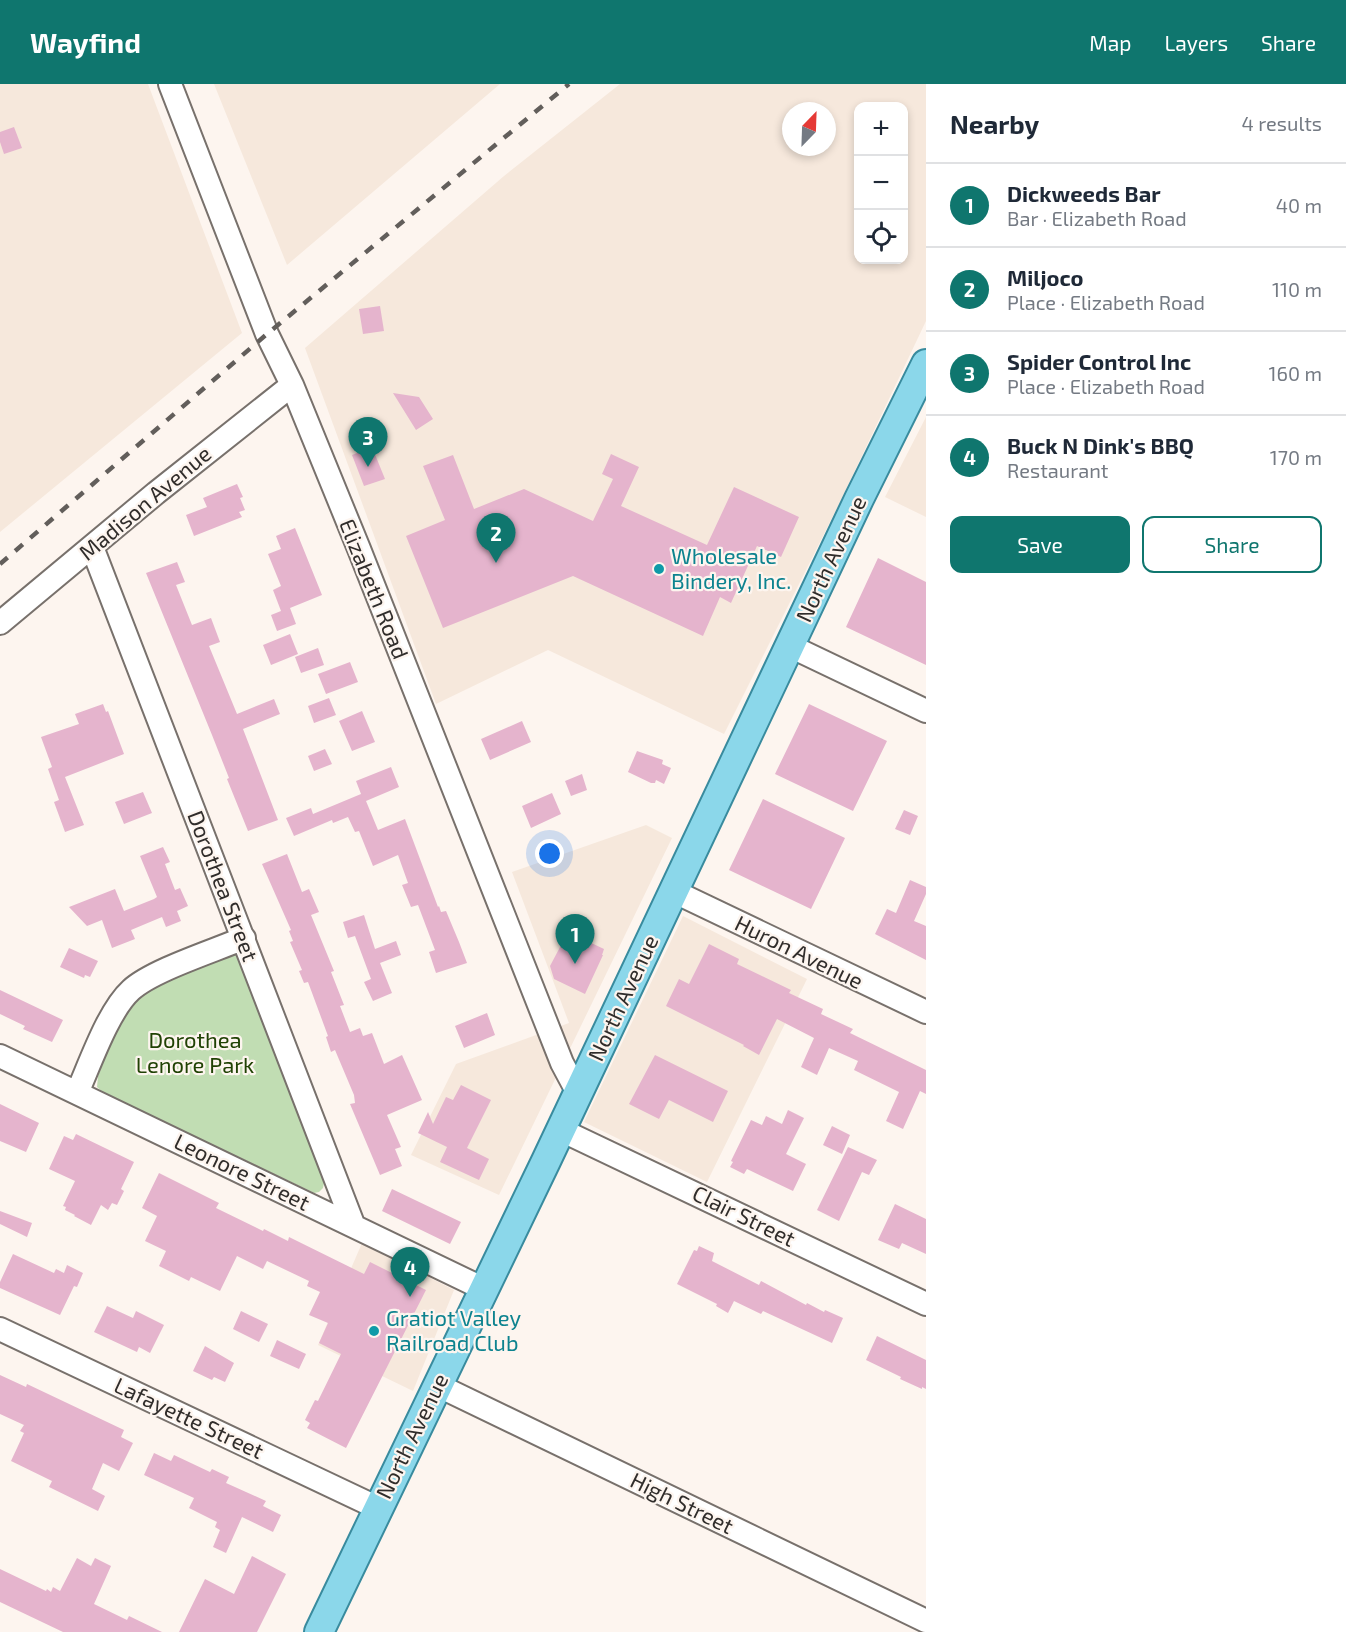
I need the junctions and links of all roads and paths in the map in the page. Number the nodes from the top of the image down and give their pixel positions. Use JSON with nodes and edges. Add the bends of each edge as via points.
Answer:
{"nodes":[{"id":1,"x":170,"y":84,"type":"edge"},
{"id":2,"x":926,"y":364,"type":"edge"},
{"id":3,"x":292,"y":385,"type":"junction"},
{"id":4,"x":92,"y":547,"type":"junction"},
{"id":5,"x":0,"y":623,"type":"edge"},
{"id":6,"x":790,"y":646,"type":"junction"},
{"id":7,"x":926,"y":711,"type":"edge"},
{"id":8,"x":673,"y":891,"type":"junction"},
{"id":9,"x":244,"y":938,"type":"junction"},
{"id":10,"x":926,"y":1012,"type":"edge"},
{"id":11,"x":0,"y":1056,"type":"edge"},
{"id":12,"x":77,"y":1093,"type":"junction"},
{"id":13,"x":578,"y":1093,"type":"junction"},
{"id":14,"x":561,"y":1130,"type":"junction"},
{"id":15,"x":353,"y":1224,"type":"junction"},
{"id":16,"x":484,"y":1289,"type":"junction"},
{"id":17,"x":926,"y":1304,"type":"edge"},
{"id":18,"x":0,"y":1329,"type":"edge"},
{"id":19,"x":438,"y":1385,"type":"junction"},
{"id":20,"x":378,"y":1508,"type":"junction"},
{"id":21,"x":926,"y":1620,"type":"edge"},
{"id":22,"x":319,"y":1632,"type":"edge"}],
"edges":[{"from":1,"to":3,"type":"street","name":"Elizabeth Road","via":[[267,334]]},
{"from":2,"to":6,"type":"main road","name":"North Avenue"},
{"from":3,"to":4,"type":"street","name":"Madison Avenue"},
{"from":3,"to":13,"type":"street","name":"Elizabeth Road","via":[[563,1065]]},
{"from":4,"to":5,"type":"street","name":"Madison Avenue"},
{"from":4,"to":9,"type":"street","name":"Dorothea Street"},
{"from":6,"to":7,"type":"street"},
{"from":6,"to":8,"type":"main road","name":"North Avenue"},
{"from":8,"to":10,"type":"street","name":"Huron Avenue"},
{"from":8,"to":13,"type":"main road","name":"North Avenue"},
{"from":9,"to":12,"type":"street","via":[[149,978],[130,991],[106,1029]]},
{"from":9,"to":15,"type":"street","name":"Dorothea Street"},
{"from":11,"to":12,"type":"street","name":"Leonore Street"},
{"from":12,"to":15,"type":"street","name":"Leonore Street"},
{"from":13,"to":14,"type":"main road","name":"North Avenue"},
{"from":14,"to":16,"type":"main road","name":"North Avenue"},
{"from":14,"to":17,"type":"street","name":"Clair Street"},
{"from":15,"to":16,"type":"street","name":"Leonore Street"},
{"from":16,"to":19,"type":"main road","name":"North Avenue"},
{"from":18,"to":20,"type":"street","name":"Lafayette Street"},
{"from":19,"to":20,"type":"main road","name":"North Avenue"},
{"from":19,"to":21,"type":"street","name":"High Street"},
{"from":20,"to":22,"type":"main road","name":"North Avenue"}]}
